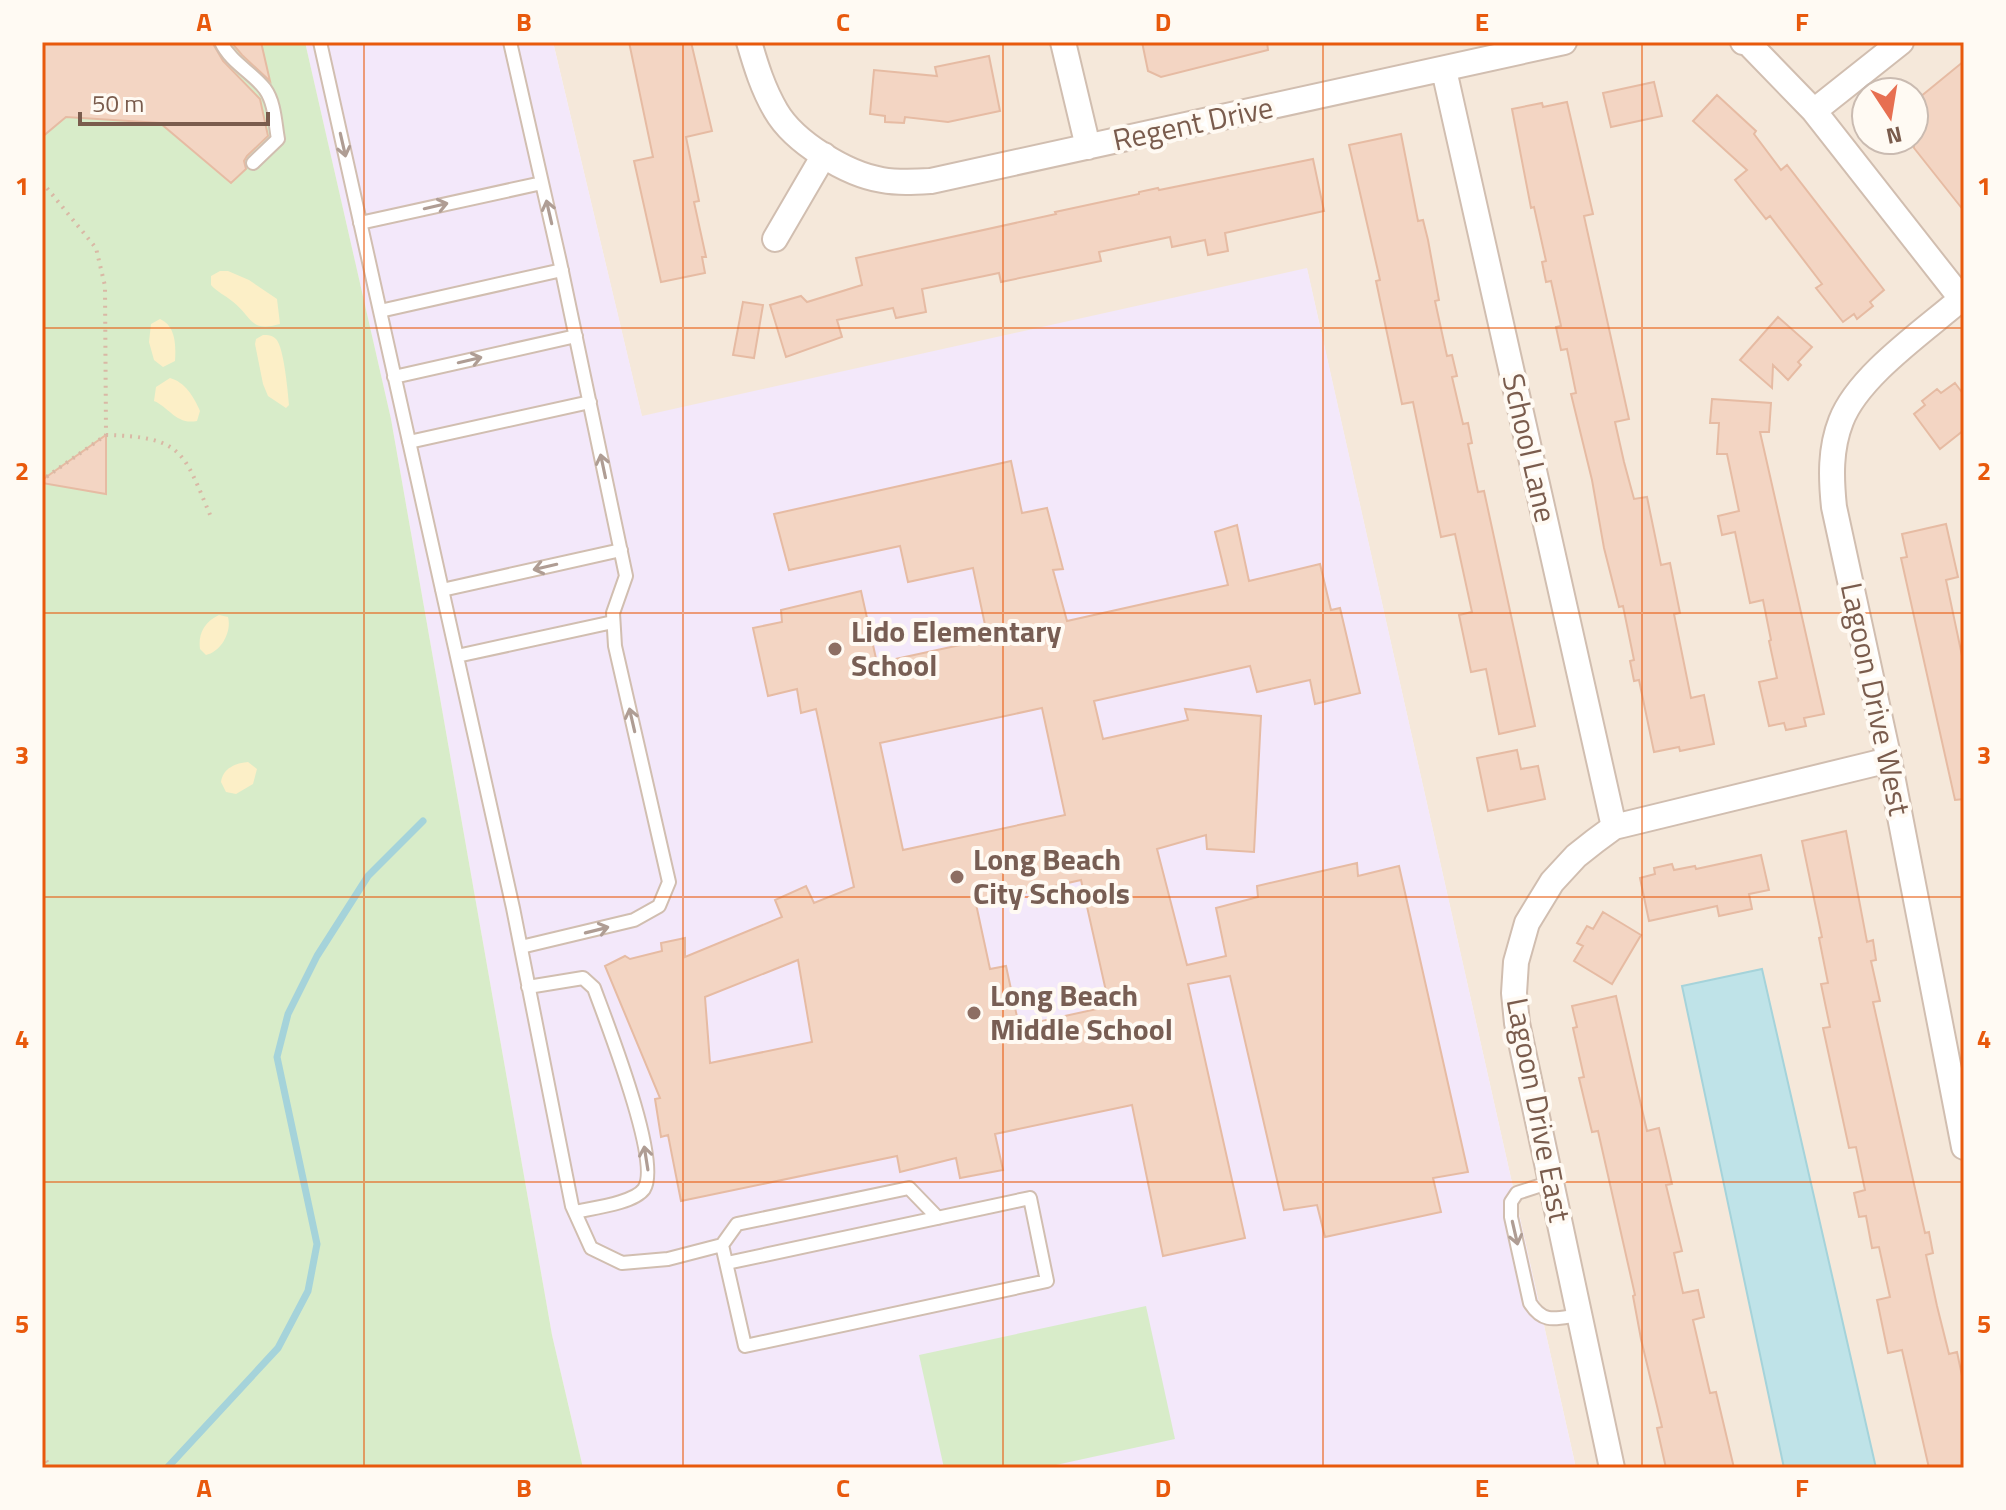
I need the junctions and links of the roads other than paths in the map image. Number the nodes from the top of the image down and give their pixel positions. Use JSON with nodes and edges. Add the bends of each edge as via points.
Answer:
{"nodes":[{"id":1,"x":221,"y":42,"type":"edge"},
{"id":2,"x":320,"y":42,"type":"edge"},
{"id":3,"x":510,"y":42,"type":"edge"},
{"id":4,"x":749,"y":42,"type":"edge"},
{"id":5,"x":1063,"y":42,"type":"edge"},
{"id":6,"x":1564,"y":42,"type":"edge"},
{"id":7,"x":1743,"y":42,"type":"edge"},
{"id":8,"x":1901,"y":42,"type":"edge"},
{"id":9,"x":1444,"y":70,"type":"junction"},
{"id":10,"x":1814,"y":111,"type":"junction"},
{"id":11,"x":1088,"y":147,"type":"junction"},
{"id":12,"x":824,"y":155,"type":"junction"},
{"id":13,"x":253,"y":163,"type":"dead end"},
{"id":14,"x":542,"y":183,"type":"junction"},
{"id":15,"x":360,"y":223,"type":"junction"},
{"id":16,"x":775,"y":239,"type":"dead end"},
{"id":17,"x":562,"y":270,"type":"junction"},
{"id":18,"x":1963,"y":301,"type":"edge"},
{"id":19,"x":380,"y":311,"type":"junction"},
{"id":20,"x":576,"y":336,"type":"junction"},
{"id":21,"x":394,"y":377,"type":"junction"},
{"id":22,"x":590,"y":402,"type":"junction"},
{"id":23,"x":409,"y":442,"type":"junction"},
{"id":24,"x":621,"y":550,"type":"junction"},
{"id":25,"x":442,"y":590,"type":"junction"},
{"id":26,"x":613,"y":622,"type":"junction"},
{"id":27,"x":457,"y":656,"type":"junction"},
{"id":28,"x":1889,"y":760,"type":"junction"},
{"id":29,"x":1614,"y":827,"type":"junction"},
{"id":30,"x":521,"y":947,"type":"junction"},
{"id":31,"x":528,"y":987,"type":"junction"},
{"id":32,"x":1961,"y":1120,"type":"edge"},
{"id":33,"x":1964,"y":1147,"type":"edge"},
{"id":34,"x":1551,"y":1182,"type":"junction"},
{"id":35,"x":575,"y":1212,"type":"junction"},
{"id":36,"x":938,"y":1218,"type":"junction"},
{"id":37,"x":722,"y":1245,"type":"junction"},
{"id":38,"x":727,"y":1263,"type":"junction"},
{"id":39,"x":1579,"y":1315,"type":"junction"},
{"id":40,"x":1612,"y":1468,"type":"edge"}],
"edges":[{"from":1,"to":13,"type":"lane","via":[[265,90],[274,109],[278,139]]},
{"from":2,"to":15,"type":"lane","one_way":true},
{"from":3,"to":14,"type":"lane"},
{"from":4,"to":12,"type":"street","name":"Regent Drive","via":[[776,111],[786,126]]},
{"from":5,"to":11,"type":"street"},
{"from":6,"to":9,"type":"street","name":"Regent Drive"},
{"from":7,"to":10,"type":"street"},
{"from":8,"to":10,"type":"street"},
{"from":9,"to":11,"type":"street","name":"Regent Drive"},
{"from":9,"to":29,"type":"street","name":"School Lane"},
{"from":10,"to":18,"type":"street"},
{"from":11,"to":12,"type":"street","name":"Regent Drive","via":[[931,181],[900,182],[878,180]]},
{"from":12,"to":16,"type":"street"},
{"from":15,"to":14,"type":"lane","one_way":true},
{"from":17,"to":14,"type":"lane","one_way":true},
{"from":15,"to":19,"type":"lane"},
{"from":17,"to":19,"type":"lane"},
{"from":17,"to":20,"type":"lane"},
{"from":18,"to":28,"type":"street","name":"Lagoon Drive West","via":[[1862,385],[1841,420],[1834,447],[1834,507]]},
{"from":19,"to":21,"type":"lane"},
{"from":21,"to":20,"type":"lane","one_way":true},
{"from":20,"to":22,"type":"lane"},
{"from":21,"to":23,"type":"lane"},
{"from":22,"to":23,"type":"lane"},
{"from":24,"to":22,"type":"lane","one_way":true},
{"from":23,"to":25,"type":"lane"},
{"from":24,"to":25,"type":"lane","one_way":true},
{"from":24,"to":26,"type":"lane","via":[[626,576]]},
{"from":25,"to":27,"type":"lane"},
{"from":26,"to":27,"type":"lane"},
{"from":30,"to":26,"type":"lane","one_way":true,"via":[[634,920],[659,906],[669,882]]},
{"from":27,"to":30,"type":"lane"},
{"from":28,"to":29,"type":"street","name":"Lagoon Drive East"},
{"from":28,"to":32,"type":"street","name":"Lagoon Drive West"},
{"from":29,"to":34,"type":"street","name":"Lagoon Drive East","via":[[1552,882],[1527,923],[1516,962],[1517,1023]]},
{"from":30,"to":31,"type":"lane"},
{"from":31,"to":35,"type":"lane"},
{"from":35,"to":31,"type":"lane","one_way":true,"via":[[643,1191],[648,1171],[645,1149],[594,988],[583,978]]},
{"from":32,"to":33,"type":"street","name":"Lagoon Drive West"},
{"from":34,"to":39,"type":"street","name":"Lagoon Drive East"},
{"from":34,"to":39,"type":"lane","one_way":true,"via":[[1517,1193],[1511,1217],[1530,1303],[1538,1315],[1549,1320]]},
{"from":35,"to":37,"type":"lane","via":[[591,1248],[622,1263],[668,1259]]},
{"from":36,"to":37,"type":"lane","via":[[909,1188],[737,1224]]},
{"from":36,"to":38,"type":"lane"},
{"from":36,"to":38,"type":"lane","via":[[1030,1198],[1047,1281],[745,1346]]},
{"from":37,"to":38,"type":"lane"},
{"from":39,"to":40,"type":"street","name":"Lagoon Drive East"}]}
